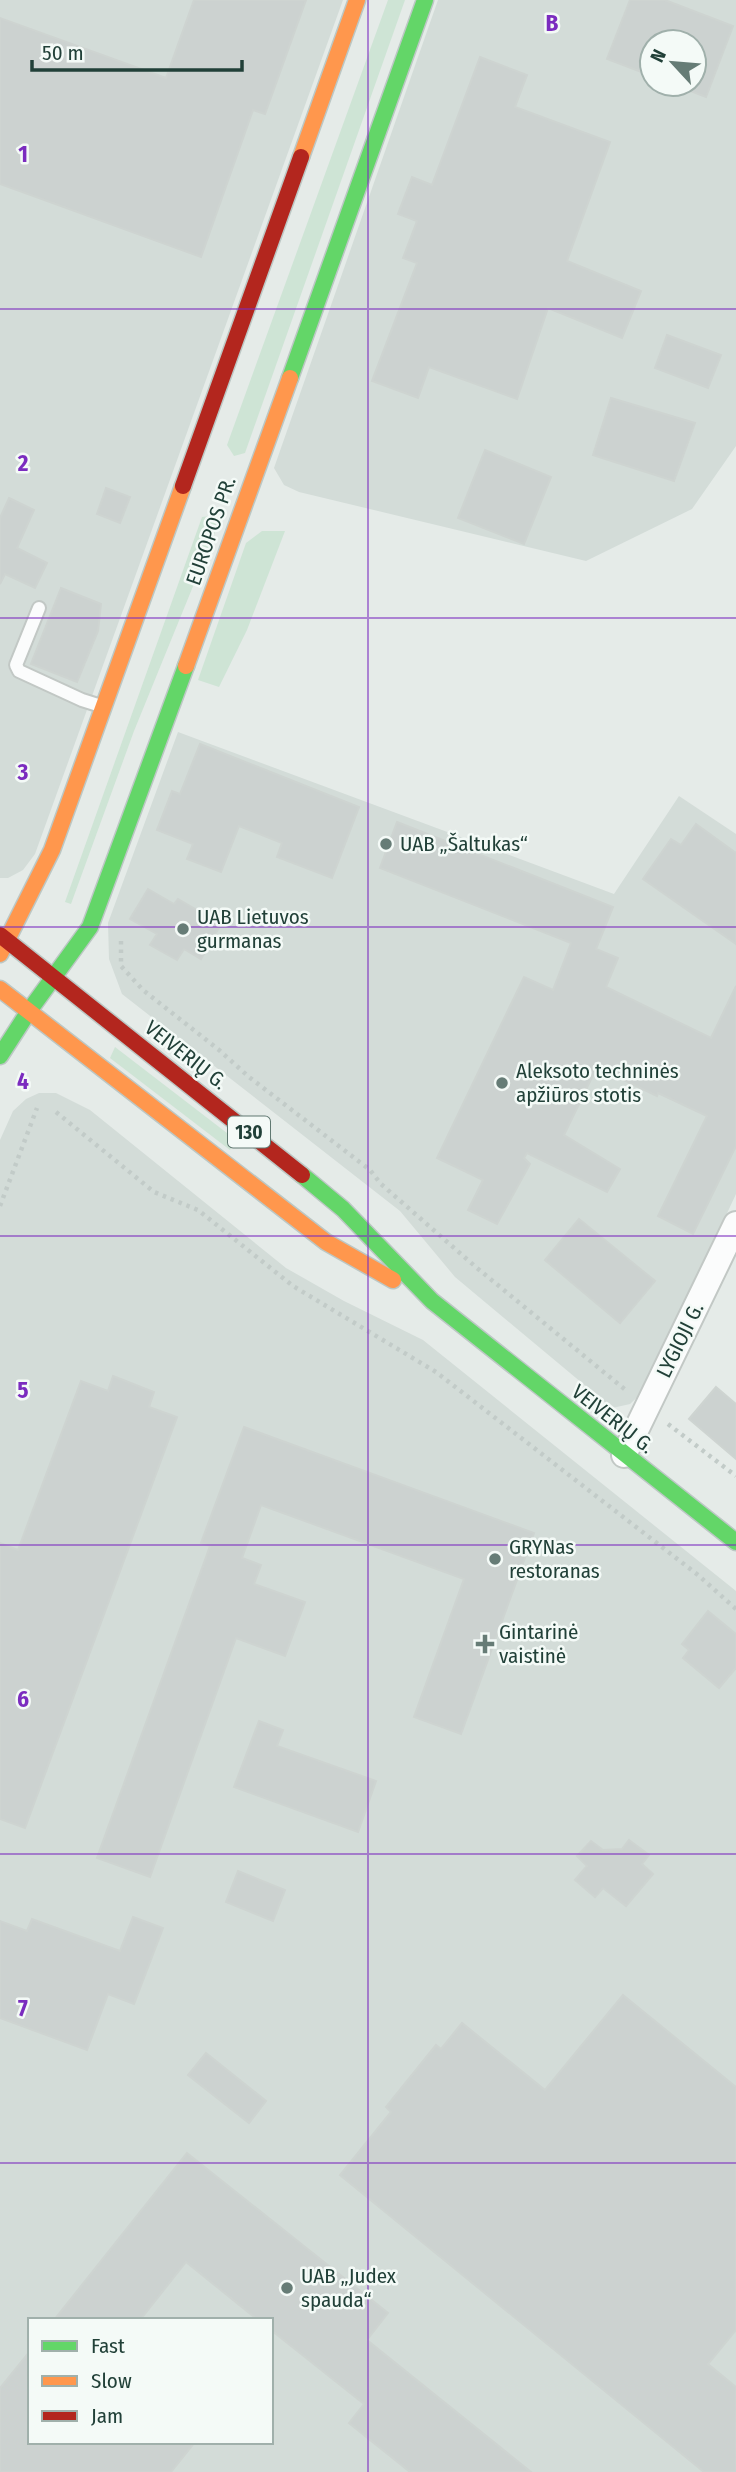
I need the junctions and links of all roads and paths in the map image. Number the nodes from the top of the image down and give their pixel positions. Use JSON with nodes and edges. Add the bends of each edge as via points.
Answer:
{"nodes":[{"id":1,"x":357,"y":0,"type":"edge"},
{"id":2,"x":425,"y":0,"type":"edge"},
{"id":3,"x":39,"y":608,"type":"dead end"},
{"id":4,"x":104,"y":707,"type":"junction"},
{"id":5,"x":120,"y":930,"type":"dead end"},
{"id":6,"x":2,"y":943,"type":"edge"},
{"id":7,"x":54,"y":978,"type":"junction"},
{"id":8,"x":0,"y":989,"type":"edge"},
{"id":9,"x":29,"y":1011,"type":"junction"},
{"id":10,"x":0,"y":1056,"type":"edge"},
{"id":11,"x":37,"y":1108,"type":"dead end"},
{"id":12,"x":56,"y":1112,"type":"dead end"},
{"id":13,"x":0,"y":1206,"type":"edge"},
{"id":14,"x":736,"y":1224,"type":"edge"},
{"id":15,"x":432,"y":1301,"type":"junction"},
{"id":16,"x":646,"y":1407,"type":"junction"},
{"id":17,"x":624,"y":1455,"type":"junction"},
{"id":18,"x":736,"y":1476,"type":"edge"},
{"id":19,"x":736,"y":1542,"type":"edge"},
{"id":20,"x":736,"y":1609,"type":"edge"}],
"edges":[{"from":1,"to":4,"type":"main road","name":"EUROPOS PR.","via":[[192,482]]},
{"from":2,"to":7,"type":"main road","name":"EUROPOS PR.","via":[[239,498],[163,733],[90,927]]},
{"from":3,"to":4,"type":"lane","via":[[16,665],[19,671]]},
{"from":4,"to":6,"type":"main road","name":"EUROPOS PR.","via":[[52,850]]},
{"from":5,"to":16,"type":"path","via":[[121,966],[143,990],[370,1170],[477,1268]]},
{"from":6,"to":7,"type":"main road","name":"VEIVERIŲ G.","number":"130"},
{"from":7,"to":9,"type":"main road","name":"EUROPOS PR."},
{"from":7,"to":15,"type":"main road","name":"VEIVERIŲ G.","number":"130","via":[[342,1209]]},
{"from":8,"to":9,"type":"main road","name":"VEIVERIŲ G.","number":"130"},
{"from":9,"to":10,"type":"main road","name":"EUROPOS PR."},
{"from":9,"to":15,"type":"main road","name":"VEIVERIŲ G.","number":"130","via":[[326,1242]]},
{"from":11,"to":13,"type":"path"},
{"from":12,"to":20,"type":"path","via":[[154,1192],[198,1210],[293,1286],[436,1372]]},
{"from":14,"to":16,"type":"street","name":"LYGIOJI G."},
{"from":15,"to":17,"type":"main road","name":"VEIVERIŲ G.","number":"130"},
{"from":16,"to":17,"type":"street","name":"LYGIOJI G."},
{"from":16,"to":18,"type":"path"},
{"from":17,"to":19,"type":"main road","name":"VEIVERIŲ G.","number":"130"}]}
